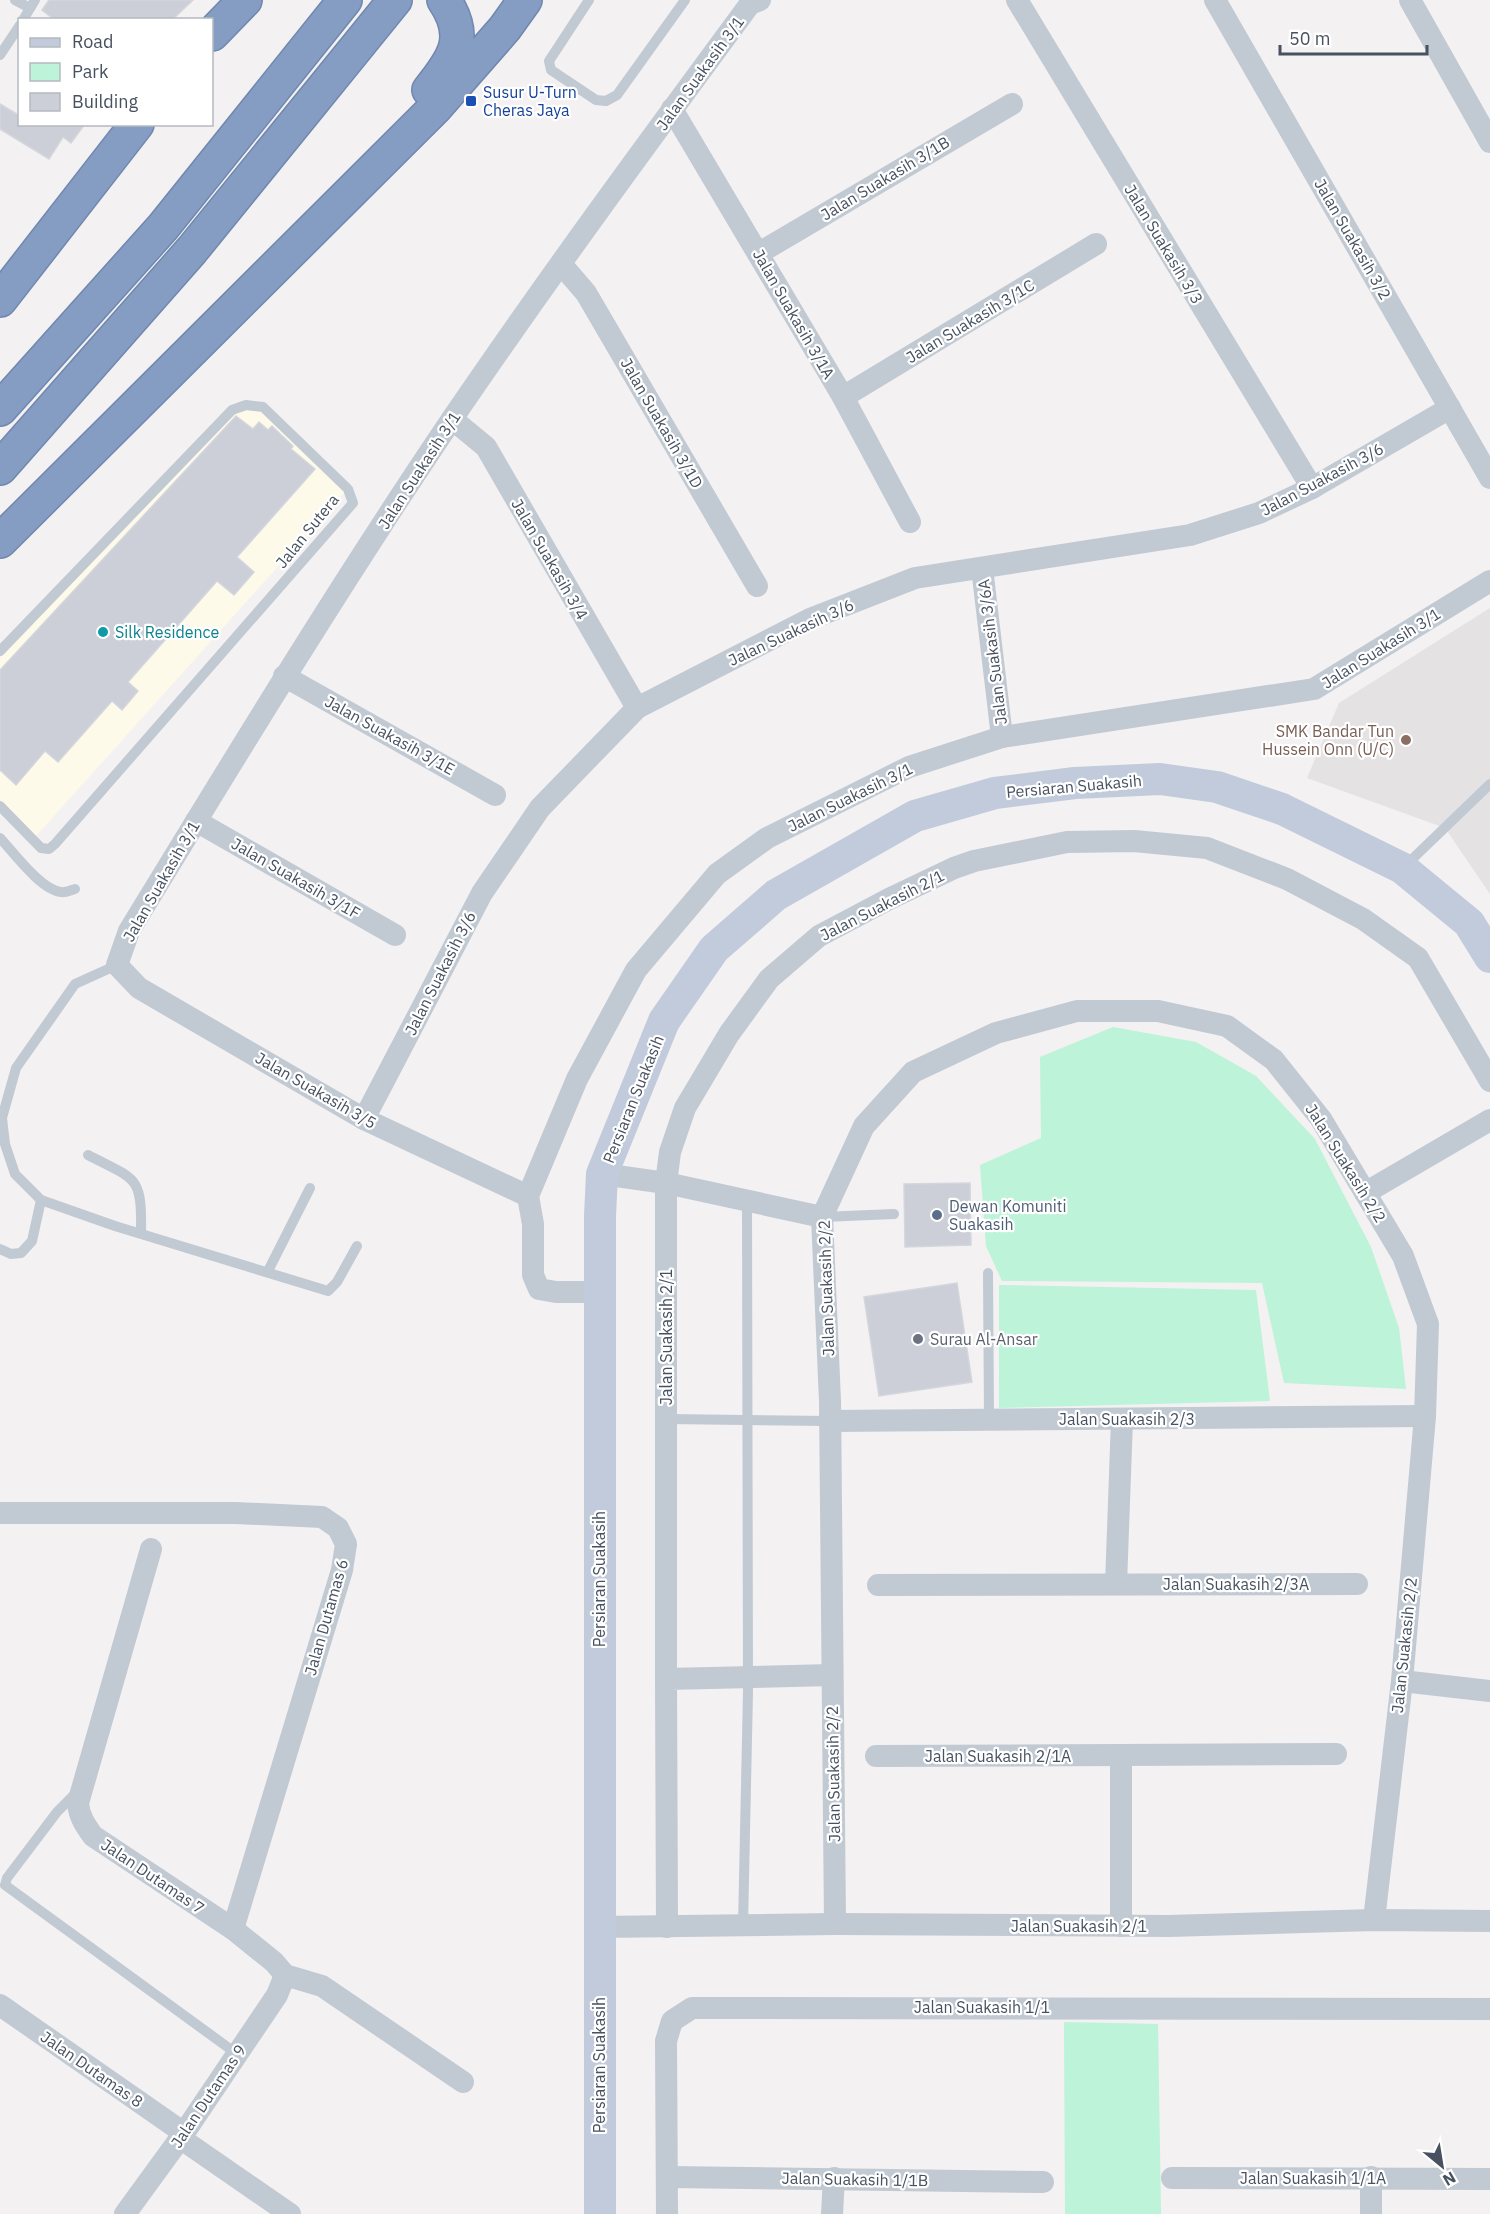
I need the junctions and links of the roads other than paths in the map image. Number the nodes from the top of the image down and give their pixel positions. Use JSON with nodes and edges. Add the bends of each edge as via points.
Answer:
{"nodes":[{"id":1,"x":15,"y":0,"type":"edge"},
{"id":2,"x":226,"y":0,"type":"edge"},
{"id":3,"x":244,"y":0,"type":"edge"},
{"id":4,"x":345,"y":0,"type":"edge"},
{"id":5,"x":395,"y":0,"type":"edge"},
{"id":6,"x":444,"y":0,"type":"edge"},
{"id":7,"x":525,"y":0,"type":"edge"},
{"id":8,"x":590,"y":0,"type":"edge"},
{"id":9,"x":685,"y":0,"type":"edge"},
{"id":10,"x":760,"y":0,"type":"edge"},
{"id":11,"x":1017,"y":0,"type":"edge"},
{"id":12,"x":1215,"y":0,"type":"edge"},
{"id":13,"x":1410,"y":0,"type":"edge"},
{"id":14,"x":33,"y":4,"type":"edge"},
{"id":15,"x":24,"y":18,"type":"edge"},
{"id":16,"x":213,"y":21,"type":"edge"},
{"id":17,"x":18,"y":27,"type":"edge"},
{"id":18,"x":213,"y":33,"type":"edge"},
{"id":19,"x":0,"y":55,"type":"edge"},
{"id":20,"x":1012,"y":104,"type":"dead end"},
{"id":21,"x":672,"y":109,"type":"junction"},
{"id":22,"x":135,"y":126,"type":"edge"},
{"id":23,"x":1490,"y":141,"type":"edge"},
{"id":24,"x":333,"y":207,"type":"junction"},
{"id":25,"x":1096,"y":244,"type":"dead end"},
{"id":26,"x":759,"y":253,"type":"junction"},
{"id":27,"x":561,"y":264,"type":"junction"},
{"id":28,"x":0,"y":300,"type":"edge"},
{"id":29,"x":843,"y":397,"type":"junction"},
{"id":30,"x":1450,"y":408,"type":"junction"},
{"id":31,"x":0,"y":409,"type":"edge"},
{"id":32,"x":452,"y":419,"type":"junction"},
{"id":33,"x":0,"y":468,"type":"edge"},
{"id":34,"x":1490,"y":478,"type":"edge"},
{"id":35,"x":1312,"y":488,"type":"junction"},
{"id":36,"x":910,"y":522,"type":"dead end"},
{"id":37,"x":0,"y":541,"type":"edge"},
{"id":38,"x":982,"y":568,"type":"junction"},
{"id":39,"x":1490,"y":581,"type":"edge"},
{"id":40,"x":757,"y":586,"type":"dead end"},
{"id":41,"x":0,"y":651,"type":"edge"},
{"id":42,"x":284,"y":676,"type":"junction"},
{"id":43,"x":637,"y":708,"type":"junction"},
{"id":44,"x":1002,"y":737,"type":"junction"},
{"id":45,"x":1490,"y":784,"type":"edge"},
{"id":46,"x":495,"y":795,"type":"dead end"},
{"id":47,"x":0,"y":806,"type":"edge"},
{"id":48,"x":196,"y":821,"type":"junction"},
{"id":49,"x":0,"y":838,"type":"edge"},
{"id":50,"x":1402,"y":868,"type":"junction"},
{"id":51,"x":75,"y":890,"type":"dead end"},
{"id":52,"x":395,"y":935,"type":"dead end"},
{"id":53,"x":1490,"y":957,"type":"edge"},
{"id":54,"x":117,"y":965,"type":"junction"},
{"id":55,"x":1490,"y":1081,"type":"edge"},
{"id":56,"x":364,"y":1119,"type":"junction"},
{"id":57,"x":1490,"y":1120,"type":"edge"},
{"id":58,"x":3,"y":1142,"type":"edge"},
{"id":59,"x":88,"y":1155,"type":"dead end"},
{"id":60,"x":602,"y":1174,"type":"junction"},
{"id":61,"x":666,"y":1184,"type":"junction"},
{"id":62,"x":310,"y":1188,"type":"dead end"},
{"id":63,"x":1365,"y":1193,"type":"junction"},
{"id":64,"x":528,"y":1196,"type":"junction"},
{"id":65,"x":41,"y":1200,"type":"junction"},
{"id":66,"x":747,"y":1203,"type":"junction"},
{"id":67,"x":894,"y":1214,"type":"dead end"},
{"id":68,"x":822,"y":1217,"type":"junction"},
{"id":69,"x":141,"y":1232,"type":"junction"},
{"id":70,"x":357,"y":1246,"type":"dead end"},
{"id":71,"x":0,"y":1250,"type":"edge"},
{"id":72,"x":268,"y":1271,"type":"junction"},
{"id":73,"x":988,"y":1273,"type":"dead end"},
{"id":74,"x":600,"y":1292,"type":"junction"},
{"id":75,"x":1425,"y":1416,"type":"junction"},
{"id":76,"x":666,"y":1419,"type":"junction"},
{"id":77,"x":748,"y":1419,"type":"junction"},
{"id":78,"x":989,"y":1419,"type":"junction"},
{"id":79,"x":1122,"y":1420,"type":"junction"},
{"id":80,"x":829,"y":1421,"type":"junction"},
{"id":81,"x":0,"y":1513,"type":"edge"},
{"id":82,"x":151,"y":1549,"type":"dead end"},
{"id":83,"x":1116,"y":1584,"type":"junction"},
{"id":84,"x":1357,"y":1584,"type":"dead end"},
{"id":85,"x":878,"y":1585,"type":"dead end"},
{"id":86,"x":832,"y":1675,"type":"junction"},
{"id":87,"x":747,"y":1677,"type":"junction"},
{"id":88,"x":666,"y":1679,"type":"junction"},
{"id":89,"x":1402,"y":1681,"type":"junction"},
{"id":90,"x":1490,"y":1691,"type":"edge"},
{"id":91,"x":1336,"y":1754,"type":"dead end"},
{"id":92,"x":1121,"y":1755,"type":"junction"},
{"id":93,"x":876,"y":1756,"type":"dead end"},
{"id":94,"x":81,"y":1788,"type":"junction"},
{"id":95,"x":1374,"y":1920,"type":"junction"},
{"id":96,"x":1490,"y":1921,"type":"edge"},
{"id":97,"x":835,"y":1924,"type":"junction"},
{"id":98,"x":743,"y":1926,"type":"junction"},
{"id":99,"x":1121,"y":1926,"type":"junction"},
{"id":100,"x":598,"y":1927,"type":"junction"},
{"id":101,"x":668,"y":1927,"type":"junction"},
{"id":102,"x":233,"y":1929,"type":"junction"},
{"id":103,"x":285,"y":1975,"type":"junction"},
{"id":104,"x":0,"y":2005,"type":"edge"},
{"id":105,"x":1490,"y":2009,"type":"edge"},
{"id":106,"x":237,"y":2054,"type":"junction"},
{"id":107,"x":463,"y":2082,"type":"dead end"},
{"id":108,"x":182,"y":2136,"type":"junction"},
{"id":109,"x":668,"y":2177,"type":"junction"},
{"id":110,"x":1371,"y":2177,"type":"junction"},
{"id":111,"x":834,"y":2178,"type":"junction"},
{"id":112,"x":1172,"y":2178,"type":"dead end"},
{"id":113,"x":1490,"y":2179,"type":"edge"},
{"id":114,"x":1042,"y":2182,"type":"dead end"},
{"id":115,"x":124,"y":2214,"type":"edge"},
{"id":116,"x":290,"y":2214,"type":"edge"},
{"id":117,"x":600,"y":2214,"type":"edge"},
{"id":118,"x":667,"y":2214,"type":"edge"},
{"id":119,"x":832,"y":2214,"type":"edge"},
{"id":120,"x":1371,"y":2214,"type":"edge"}],
"edges":[{"from":1,"to":14,"type":"lane"},
{"from":2,"to":16,"type":"highway"},
{"from":3,"to":18,"type":"highway"},
{"from":4,"to":31,"type":"highway","via":[[163,227]]},
{"from":5,"to":33,"type":"highway","via":[[192,250]]},
{"from":6,"to":24,"type":"highway","via":[[454,15],[459,37],[450,63]]},
{"from":7,"to":24,"type":"highway","via":[[455,87]]},
{"from":8,"to":9,"type":"lane","via":[[549,61],[551,70],[596,100],[606,101],[617,94]]},
{"from":10,"to":21,"type":"street","name":"Jalan Suakasih 3/1","via":[[750,4]]},
{"from":11,"to":35,"type":"street","name":"Jalan Suakasih 3/3"},
{"from":12,"to":30,"type":"street","name":"Jalan Suakasih 3/2"},
{"from":13,"to":23,"type":"street"},
{"from":14,"to":15,"type":"lane"},
{"from":17,"to":19,"type":"lane"},
{"from":20,"to":26,"type":"street","name":"Jalan Suakasih 3/1B"},
{"from":21,"to":26,"type":"street","name":"Jalan Suakasih 3/1A"},
{"from":21,"to":27,"type":"street","name":"Jalan Suakasih 3/1"},
{"from":22,"to":28,"type":"highway"},
{"from":24,"to":37,"type":"highway"},
{"from":25,"to":29,"type":"street","name":"Jalan Suakasih 3/1C"},
{"from":26,"to":29,"type":"street","name":"Jalan Suakasih 3/1A"},
{"from":27,"to":32,"type":"street","name":"Jalan Suakasih 3/1"},
{"from":27,"to":40,"type":"street","name":"Jalan Suakasih 3/1D","via":[[586,293]]},
{"from":29,"to":36,"type":"street","name":"Jalan Suakasih 3/1A"},
{"from":30,"to":34,"type":"street","name":"Jalan Suakasih 3/2"},
{"from":30,"to":35,"type":"street","name":"Jalan Suakasih 3/6"},
{"from":32,"to":42,"type":"street","name":"Jalan Suakasih 3/1"},
{"from":32,"to":43,"type":"street","name":"Jalan Suakasih 3/4","via":[[486,447]]},
{"from":35,"to":38,"type":"street","name":"Jalan Suakasih 3/6","via":[[1258,513],[1190,535]]},
{"from":38,"to":43,"type":"street","name":"Jalan Suakasih 3/6","via":[[915,578],[810,619]]},
{"from":38,"to":44,"type":"street","name":"Jalan Suakasih 3/6A"},
{"from":39,"to":44,"type":"street","name":"Jalan Suakasih 3/1","via":[[1314,689]]},
{"from":41,"to":47,"type":"lane","name":"Jalan Sutera","via":[[232,410],[246,405],[263,407],[348,489],[353,503],[55,844],[49,849],[41,848]]},
{"from":42,"to":46,"type":"street","name":"Jalan Suakasih 3/1E"},
{"from":42,"to":48,"type":"street","name":"Jalan Suakasih 3/1"},
{"from":43,"to":56,"type":"street","name":"Jalan Suakasih 3/6","via":[[540,808],[482,893]]},
{"from":44,"to":64,"type":"street","name":"Jalan Suakasih 3/1","via":[[909,767],[767,838],[717,874],[636,970],[577,1079]]},
{"from":45,"to":50,"type":"lane"},
{"from":48,"to":52,"type":"street","name":"Jalan Suakasih 3/1F"},
{"from":48,"to":54,"type":"street","name":"Jalan Suakasih 3/1","via":[[129,931]]},
{"from":49,"to":51,"type":"lane","via":[[50,888],[62,893]]},
{"from":50,"to":53,"type":"street","name":"Persiaran Suakasih","via":[[1469,922]]},
{"from":50,"to":60,"type":"street","name":"Persiaran Suakasih","via":[[1282,809],[1217,787],[1160,780],[1075,783],[995,793],[915,816],[776,895],[714,949],[664,1022]]},
{"from":54,"to":56,"type":"street","name":"Jalan Suakasih 3/5","via":[[139,988]]},
{"from":54,"to":58,"type":"lane","via":[[75,984],[16,1068],[2,1118]]},
{"from":55,"to":61,"type":"street","name":"Jalan Suakasih 2/1","via":[[1418,958],[1363,919],[1287,879],[1207,848],[1134,841],[1066,842],[954,868],[819,936],[769,979],[729,1034],[685,1108],[670,1152]]},
{"from":56,"to":64,"type":"street","name":"Jalan Suakasih 3/5"},
{"from":57,"to":63,"type":"street"},
{"from":58,"to":65,"type":"lane","via":[[15,1174]]},
{"from":59,"to":69,"type":"lane","via":[[136,1184],[142,1196]]},
{"from":60,"to":61,"type":"street"},
{"from":60,"to":74,"type":"street","name":"Persiaran Suakasih"},
{"from":61,"to":66,"type":"street"},
{"from":61,"to":76,"type":"street","name":"Jalan Suakasih 2/1"},
{"from":62,"to":72,"type":"lane"},
{"from":63,"to":68,"type":"street","name":"Jalan Suakasih 2/2","via":[[1321,1119],[1275,1060],[1227,1026],[1158,1011],[1077,1011],[996,1033],[913,1072],[864,1126]]},
{"from":63,"to":75,"type":"street","name":"Jalan Suakasih 2/2","via":[[1403,1256],[1428,1324]]},
{"from":64,"to":74,"type":"street","via":[[533,1224],[533,1275],[540,1288]]},
{"from":65,"to":69,"type":"lane"},
{"from":65,"to":71,"type":"lane","via":[[32,1241],[21,1253]]},
{"from":66,"to":68,"type":"street"},
{"from":66,"to":77,"type":"lane"},
{"from":67,"to":68,"type":"lane"},
{"from":68,"to":80,"type":"street","name":"Jalan Suakasih 2/2"},
{"from":69,"to":72,"type":"lane"},
{"from":70,"to":72,"type":"lane","via":[[337,1282],[328,1290]]},
{"from":73,"to":78,"type":"lane"},
{"from":74,"to":100,"type":"street","name":"Persiaran Suakasih"},
{"from":75,"to":79,"type":"street","name":"Jalan Suakasih 2/3"},
{"from":75,"to":89,"type":"street","name":"Jalan Suakasih 2/2"},
{"from":76,"to":77,"type":"lane"},
{"from":76,"to":88,"type":"street","name":"Jalan Suakasih 2/1"},
{"from":77,"to":80,"type":"lane"},
{"from":77,"to":87,"type":"lane"},
{"from":78,"to":79,"type":"street","name":"Jalan Suakasih 2/3"},
{"from":78,"to":80,"type":"street","name":"Jalan Suakasih 2/3"},
{"from":79,"to":83,"type":"street"},
{"from":80,"to":86,"type":"street","name":"Jalan Suakasih 2/2"},
{"from":81,"to":102,"type":"street","name":"Jalan Dutamas 6","via":[[322,1517],[338,1528],[346,1544],[342,1570]]},
{"from":82,"to":94,"type":"street","name":"Jalan Dutamas 7"},
{"from":83,"to":84,"type":"street","name":"Jalan Suakasih 2/3A"},
{"from":83,"to":85,"type":"street","name":"Jalan Suakasih 2/3A"},
{"from":86,"to":87,"type":"street"},
{"from":86,"to":97,"type":"street","name":"Jalan Suakasih 2/2"},
{"from":87,"to":88,"type":"street"},
{"from":87,"to":98,"type":"lane"},
{"from":88,"to":101,"type":"street","name":"Jalan Suakasih 2/1"},
{"from":89,"to":90,"type":"street"},
{"from":89,"to":95,"type":"street","name":"Jalan Suakasih 2/2"},
{"from":91,"to":92,"type":"street","name":"Jalan Suakasih 2/1A"},
{"from":92,"to":93,"type":"street","name":"Jalan Suakasih 2/1A"},
{"from":92,"to":99,"type":"street"},
{"from":94,"to":102,"type":"street","name":"Jalan Dutamas 7","via":[[79,1814],[93,1836]]},
{"from":94,"to":106,"type":"lane","via":[[57,1812],[5,1885]]},
{"from":95,"to":96,"type":"street","name":"Jalan Suakasih 2/1"},
{"from":95,"to":99,"type":"street","name":"Jalan Suakasih 2/1"},
{"from":97,"to":98,"type":"street","name":"Jalan Suakasih 2/1"},
{"from":97,"to":99,"type":"street","name":"Jalan Suakasih 2/1"},
{"from":98,"to":101,"type":"street","name":"Jalan Suakasih 2/1"},
{"from":100,"to":101,"type":"street","name":"Jalan Suakasih 2/1"},
{"from":100,"to":117,"type":"street","name":"Persiaran Suakasih"},
{"from":102,"to":103,"type":"street","name":"Jalan Dutamas 7"},
{"from":103,"to":106,"type":"street","name":"Jalan Dutamas 9","via":[[277,1995]]},
{"from":103,"to":107,"type":"street","name":"Jalan Dutamas 7","via":[[322,1986]]},
{"from":104,"to":108,"type":"street","name":"Jalan Dutamas 8"},
{"from":105,"to":109,"type":"street","name":"Jalan Suakasih 1/1","via":[[692,2008],[672,2021],[666,2041]]},
{"from":106,"to":108,"type":"street","name":"Jalan Dutamas 9"},
{"from":108,"to":115,"type":"street","name":"Jalan Dutamas 9"},
{"from":108,"to":116,"type":"street","name":"Jalan Dutamas 8"},
{"from":109,"to":111,"type":"street","name":"Jalan Suakasih 1/1B"},
{"from":109,"to":118,"type":"street","name":"Jalan Suakasih 1/1"},
{"from":110,"to":112,"type":"street","name":"Jalan Suakasih 1/1A"},
{"from":110,"to":113,"type":"street","name":"Jalan Suakasih 1/1A"},
{"from":110,"to":120,"type":"street"},
{"from":111,"to":114,"type":"street","name":"Jalan Suakasih 1/1B"},
{"from":111,"to":119,"type":"street"}]}
